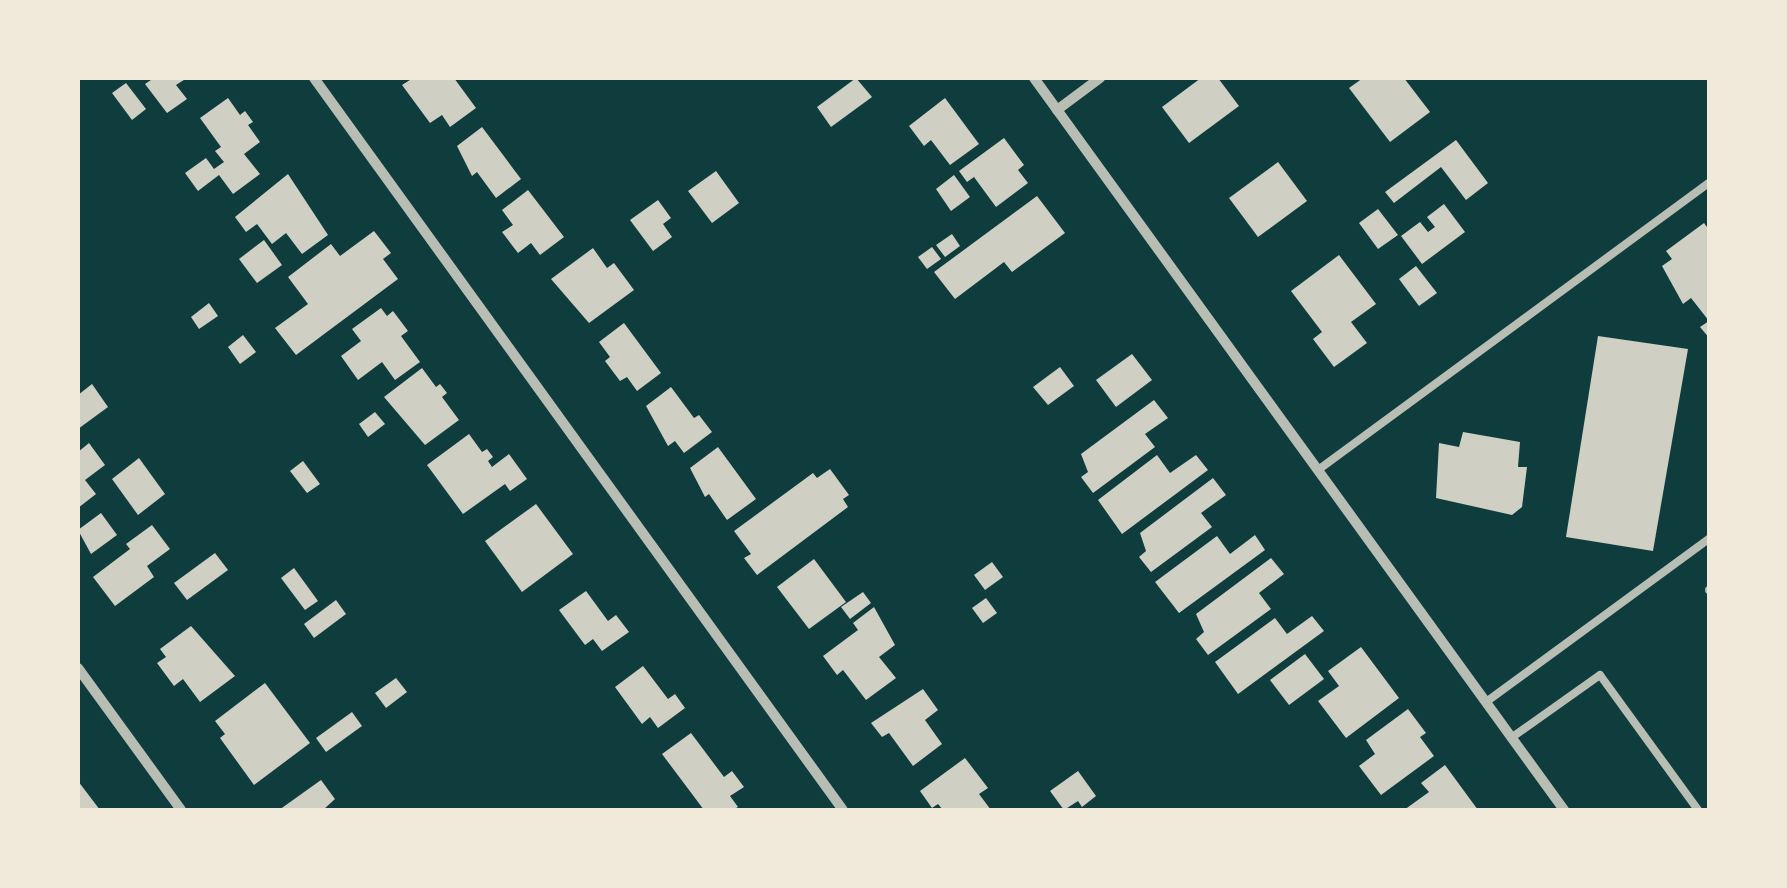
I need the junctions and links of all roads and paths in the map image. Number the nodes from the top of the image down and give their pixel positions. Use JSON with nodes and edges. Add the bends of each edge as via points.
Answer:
{"nodes":[{"id":1,"x":314,"y":78,"type":"edge"},
{"id":2,"x":1034,"y":78,"type":"edge"},
{"id":3,"x":1100,"y":78,"type":"edge"},
{"id":4,"x":1057,"y":110,"type":"junction"},
{"id":5,"x":1710,"y":182,"type":"edge"},
{"id":6,"x":1318,"y":470,"type":"junction"},
{"id":7,"x":1710,"y":538,"type":"edge"},
{"id":8,"x":78,"y":668,"type":"edge"},
{"id":9,"x":1486,"y":702,"type":"junction"},
{"id":10,"x":1511,"y":738,"type":"junction"},
{"id":11,"x":181,"y":810,"type":"edge"},
{"id":12,"x":843,"y":810,"type":"edge"},
{"id":13,"x":1564,"y":810,"type":"edge"},
{"id":14,"x":1698,"y":810,"type":"edge"}],
"edges":[{"from":1,"to":12,"type":"street"},
{"from":2,"to":4,"type":"street"},
{"from":3,"to":4,"type":"street"},
{"from":4,"to":6,"type":"street"},
{"from":5,"to":6,"type":"lane"},
{"from":6,"to":9,"type":"street"},
{"from":7,"to":9,"type":"lane"},
{"from":8,"to":11,"type":"street"},
{"from":9,"to":10,"type":"street"},
{"from":10,"to":13,"type":"street"},
{"from":10,"to":14,"type":"lane","via":[[1600,675]]}]}
